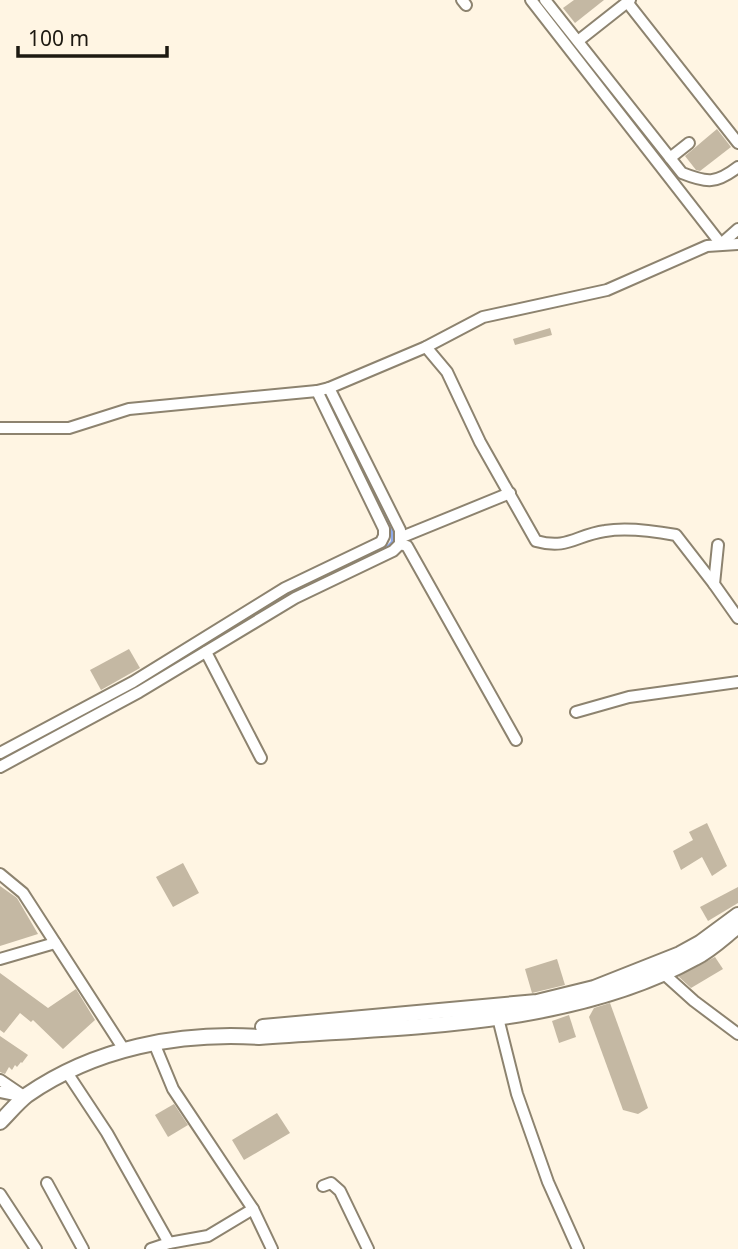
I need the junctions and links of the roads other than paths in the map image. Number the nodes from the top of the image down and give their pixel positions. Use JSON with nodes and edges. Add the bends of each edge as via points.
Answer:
{"nodes":[{"id":1,"x":531,"y":0,"type":"edge"},
{"id":2,"x":545,"y":0,"type":"edge"},
{"id":3,"x":629,"y":1,"type":"edge"},
{"id":4,"x":578,"y":41,"type":"junction"},
{"id":5,"x":689,"y":143,"type":"dead end"},
{"id":6,"x":738,"y":143,"type":"edge"},
{"id":7,"x":670,"y":158,"type":"junction"},
{"id":8,"x":738,"y":167,"type":"edge"},
{"id":9,"x":738,"y":229,"type":"edge"},
{"id":10,"x":722,"y":244,"type":"junction"},
{"id":11,"x":738,"y":244,"type":"edge"},
{"id":12,"x":426,"y":347,"type":"junction"},
{"id":13,"x":329,"y":388,"type":"junction"},
{"id":14,"x":317,"y":391,"type":"junction"},
{"id":15,"x":0,"y":428,"type":"edge"},
{"id":16,"x":510,"y":493,"type":"junction"},
{"id":17,"x":401,"y":540,"type":"junction"},
{"id":18,"x":718,"y":545,"type":"dead end"},
{"id":19,"x":714,"y":584,"type":"junction"},
{"id":20,"x":738,"y":618,"type":"edge"},
{"id":21,"x":206,"y":652,"type":"junction"},
{"id":22,"x":738,"y":682,"type":"edge"},
{"id":23,"x":136,"y":687,"type":"junction"},
{"id":24,"x":576,"y":712,"type":"dead end"},
{"id":25,"x":516,"y":740,"type":"dead end"},
{"id":26,"x":0,"y":753,"type":"edge"},
{"id":27,"x":261,"y":758,"type":"dead end"},
{"id":28,"x":0,"y":768,"type":"edge"},
{"id":29,"x":0,"y":874,"type":"edge"},
{"id":30,"x":738,"y":915,"type":"edge"},
{"id":31,"x":738,"y":926,"type":"edge"},
{"id":32,"x":55,"y":943,"type":"junction"},
{"id":33,"x":0,"y":960,"type":"edge"},
{"id":34,"x":664,"y":974,"type":"junction"},
{"id":35,"x":498,"y":1018,"type":"junction"},
{"id":36,"x":738,"y":1034,"type":"edge"},
{"id":37,"x":232,"y":1035,"type":"junction"},
{"id":38,"x":154,"y":1043,"type":"junction"},
{"id":39,"x":123,"y":1048,"type":"junction"},
{"id":40,"x":66,"y":1071,"type":"junction"},
{"id":41,"x":0,"y":1080,"type":"edge"},
{"id":42,"x":0,"y":1092,"type":"edge"},
{"id":43,"x":25,"y":1097,"type":"junction"},
{"id":44,"x":0,"y":1122,"type":"edge"},
{"id":45,"x":47,"y":1183,"type":"dead end"},
{"id":46,"x":323,"y":1186,"type":"dead end"},
{"id":47,"x":0,"y":1194,"type":"edge"},
{"id":48,"x":253,"y":1209,"type":"junction"},
{"id":49,"x":169,"y":1243,"type":"junction"},
{"id":50,"x":36,"y":1249,"type":"edge"},
{"id":51,"x":83,"y":1249,"type":"edge"},
{"id":52,"x":154,"y":1249,"type":"edge"},
{"id":53,"x":272,"y":1249,"type":"edge"},
{"id":54,"x":368,"y":1249,"type":"edge"},
{"id":55,"x":578,"y":1249,"type":"edge"}],
"edges":[{"from":1,"to":10,"type":"street"},
{"from":2,"to":4,"type":"street"},
{"from":3,"to":4,"type":"street"},
{"from":3,"to":6,"type":"street"},
{"from":4,"to":7,"type":"street"},
{"from":5,"to":7,"type":"street"},
{"from":7,"to":8,"type":"street","via":[[682,173],[703,181],[723,179]]},
{"from":9,"to":10,"type":"street"},
{"from":10,"to":11,"type":"street"},
{"from":10,"to":12,"type":"street","via":[[707,246],[607,290],[484,317]]},
{"from":12,"to":13,"type":"street"},
{"from":12,"to":16,"type":"street","via":[[447,372]]},
{"from":13,"to":14,"type":"street"},
{"from":13,"to":17,"type":"street"},
{"from":14,"to":15,"type":"street","via":[[129,409],[69,428]]},
{"from":14,"to":23,"type":"street","via":[[384,529],[381,542],[285,587]]},
{"from":16,"to":17,"type":"street"},
{"from":16,"to":19,"type":"street","via":[[536,541],[555,546],[605,531],[676,535]]},
{"from":17,"to":21,"type":"street","via":[[393,551],[295,598]]},
{"from":17,"to":25,"type":"street"},
{"from":18,"to":19,"type":"street"},
{"from":19,"to":20,"type":"street"},
{"from":21,"to":23,"type":"street"},
{"from":21,"to":27,"type":"street"},
{"from":22,"to":24,"type":"street","via":[[629,698]]},
{"from":23,"to":26,"type":"street"},
{"from":23,"to":28,"type":"street"},
{"from":29,"to":32,"type":"street","via":[[23,893]]},
{"from":30,"to":37,"type":"main road","via":[[680,954],[594,988],[537,1002],[254,1027]]},
{"from":31,"to":34,"type":"main road","via":[[699,957]]},
{"from":32,"to":33,"type":"street"},
{"from":32,"to":39,"type":"street"},
{"from":34,"to":35,"type":"main road","via":[[594,999]]},
{"from":34,"to":36,"type":"street"},
{"from":35,"to":37,"type":"main road","via":[[259,1037]]},
{"from":35,"to":55,"type":"street","via":[[517,1094]]},
{"from":37,"to":38,"type":"main road"},
{"from":38,"to":39,"type":"main road"},
{"from":38,"to":48,"type":"street","via":[[173,1089]]},
{"from":39,"to":40,"type":"main road"},
{"from":40,"to":43,"type":"main road"},
{"from":40,"to":49,"type":"street"},
{"from":41,"to":43,"type":"street"},
{"from":42,"to":43,"type":"street"},
{"from":43,"to":44,"type":"main road"},
{"from":45,"to":51,"type":"street"},
{"from":46,"to":54,"type":"street","via":[[331,1183],[341,1191]]},
{"from":47,"to":50,"type":"street"},
{"from":48,"to":49,"type":"street","via":[[208,1236]]},
{"from":48,"to":53,"type":"street"},
{"from":49,"to":52,"type":"street"}]}
